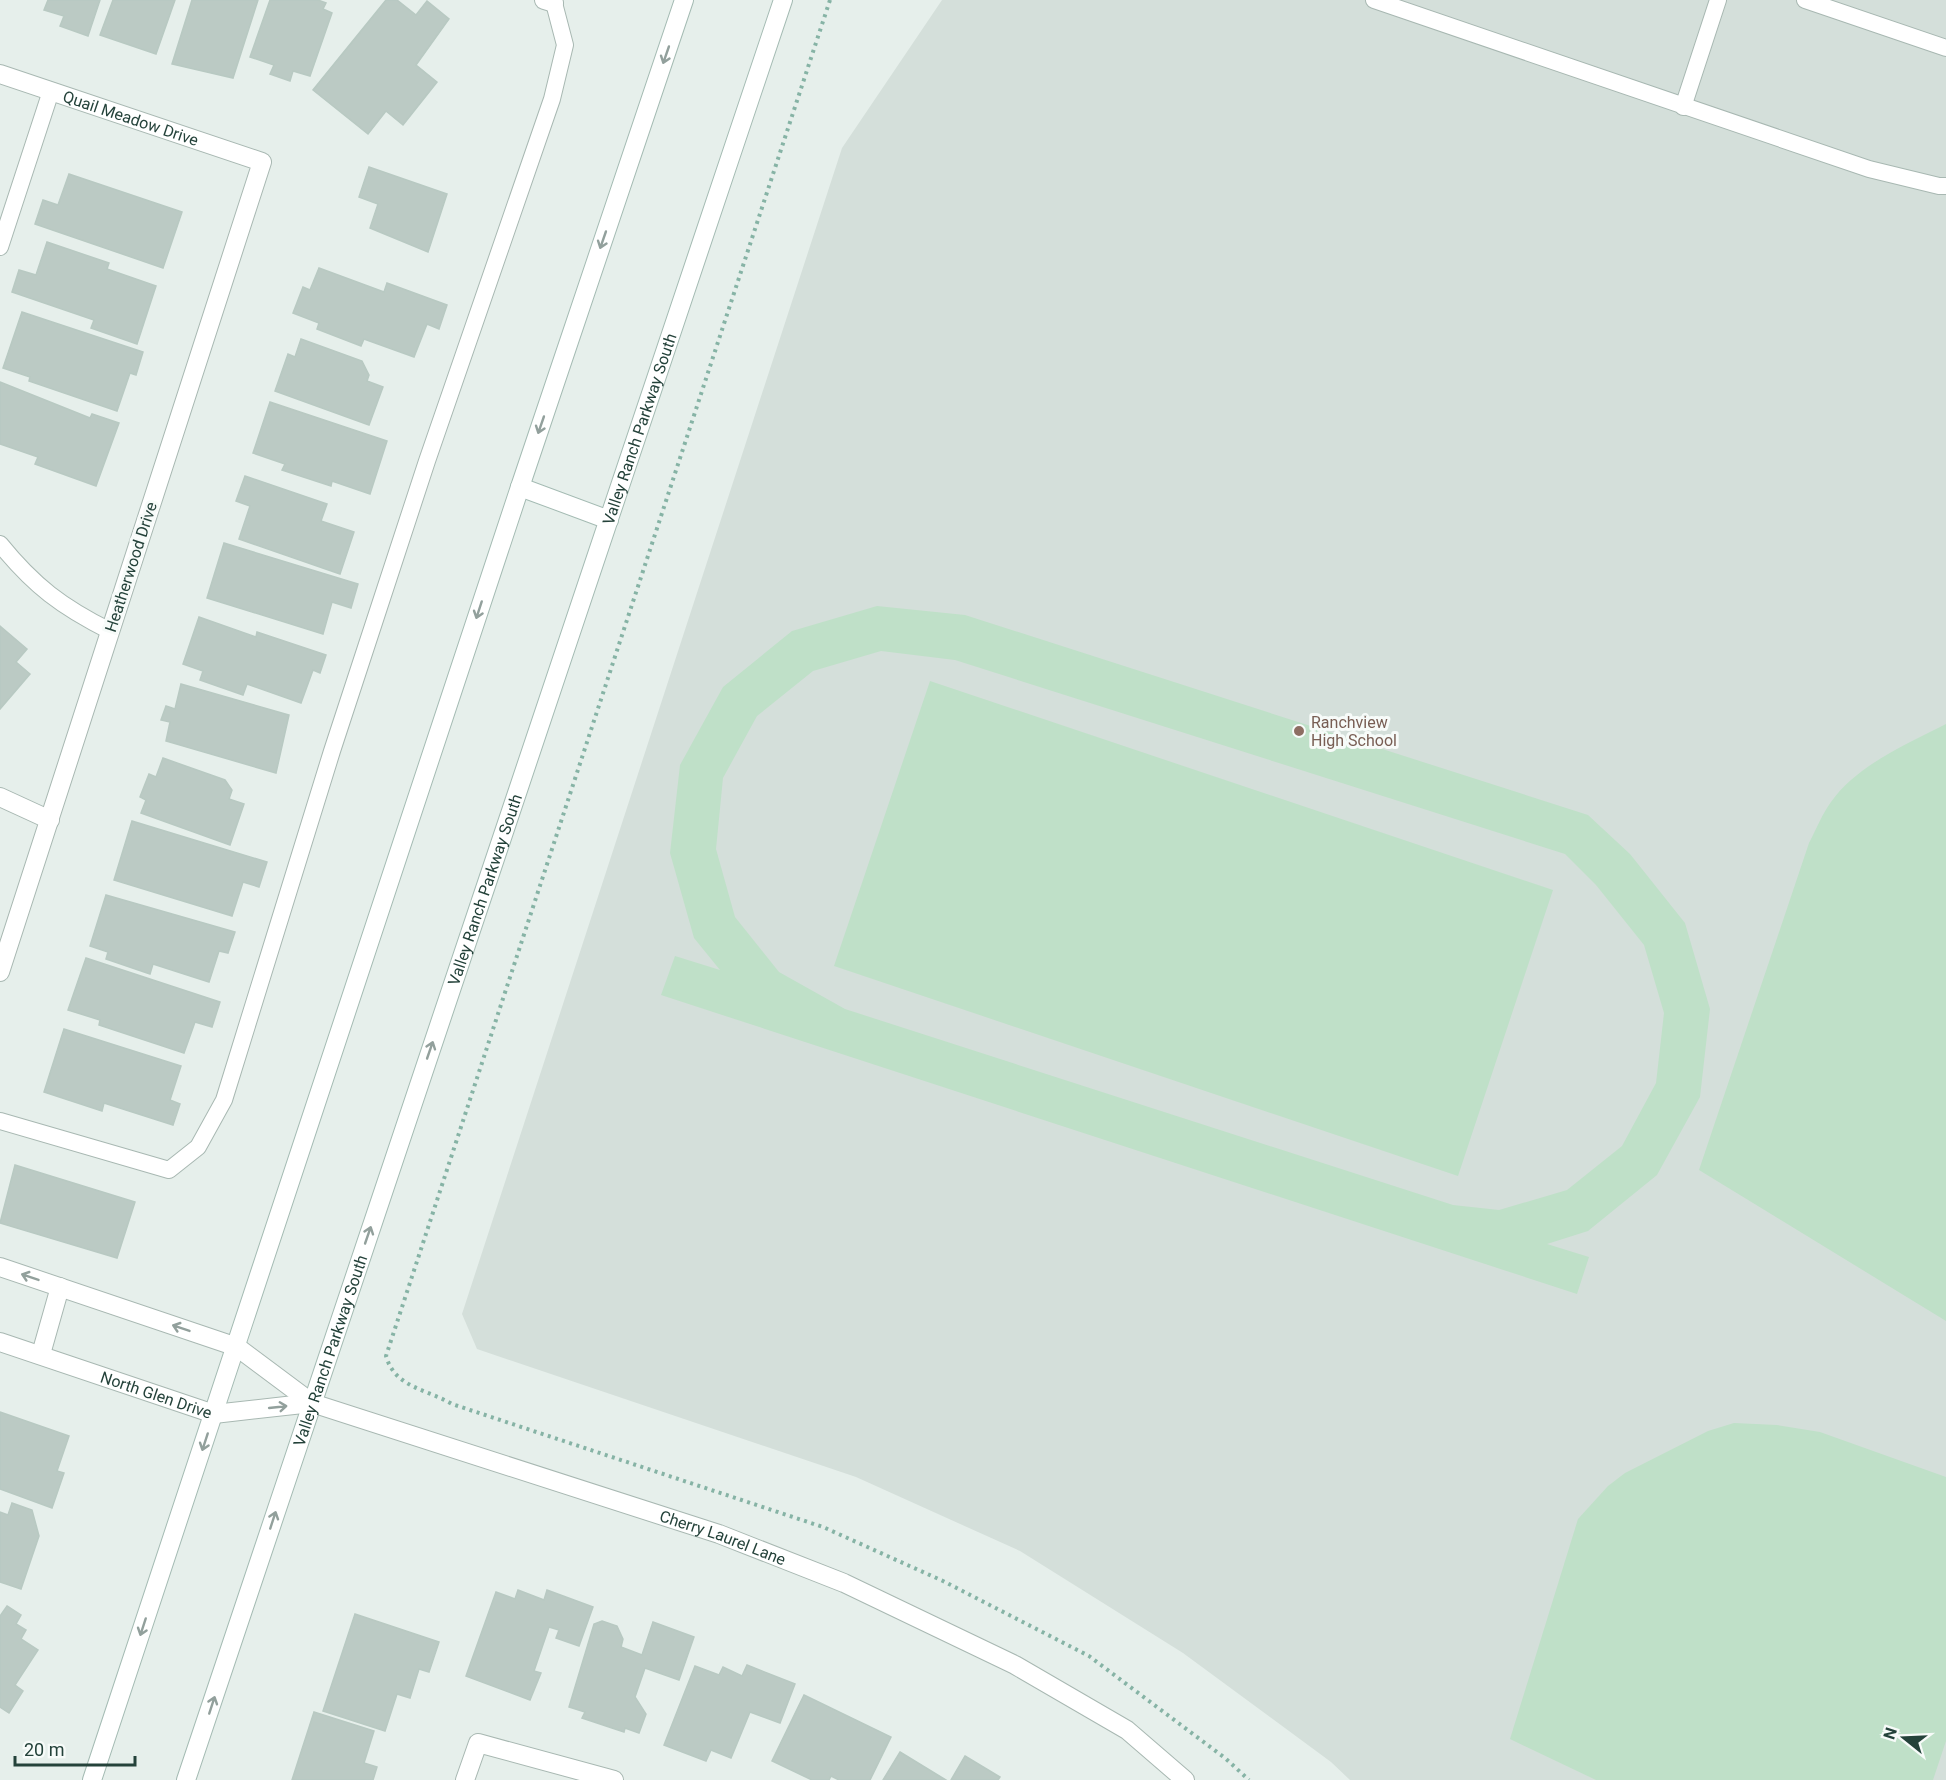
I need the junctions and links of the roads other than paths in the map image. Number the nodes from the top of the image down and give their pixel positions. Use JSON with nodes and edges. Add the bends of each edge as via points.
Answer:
{"nodes":[{"id":1,"x":684,"y":0,"type":"edge"},
{"id":2,"x":783,"y":0,"type":"edge"},
{"id":3,"x":1374,"y":0,"type":"edge"},
{"id":4,"x":1718,"y":0,"type":"edge"},
{"id":5,"x":1805,"y":0,"type":"edge"},
{"id":6,"x":549,"y":2,"type":"edge"},
{"id":7,"x":1946,"y":48,"type":"edge"},
{"id":8,"x":0,"y":74,"type":"edge"},
{"id":9,"x":51,"y":91,"type":"junction"},
{"id":10,"x":1683,"y":107,"type":"junction"},
{"id":11,"x":262,"y":162,"type":"joint"},
{"id":12,"x":1946,"y":186,"type":"edge"},
{"id":13,"x":0,"y":247,"type":"edge"},
{"id":14,"x":520,"y":487,"type":"junction"},
{"id":15,"x":609,"y":520,"type":"junction"},
{"id":16,"x":0,"y":544,"type":"edge"},
{"id":17,"x":110,"y":631,"type":"junction"},
{"id":18,"x":0,"y":797,"type":"edge"},
{"id":19,"x":50,"y":820,"type":"junction"},
{"id":20,"x":0,"y":972,"type":"edge"},
{"id":21,"x":0,"y":1120,"type":"edge"},
{"id":22,"x":0,"y":1267,"type":"edge"},
{"id":23,"x":60,"y":1287,"type":"junction"},
{"id":24,"x":0,"y":1342,"type":"edge"},
{"id":25,"x":237,"y":1347,"type":"junction"},
{"id":26,"x":41,"y":1354,"type":"junction"},
{"id":27,"x":312,"y":1403,"type":"junction"},
{"id":28,"x":214,"y":1414,"type":"junction"},
{"id":29,"x":92,"y":1780,"type":"edge"},
{"id":30,"x":186,"y":1780,"type":"edge"},
{"id":31,"x":465,"y":1780,"type":"edge"},
{"id":32,"x":614,"y":1780,"type":"edge"},
{"id":33,"x":1185,"y":1780,"type":"edge"}],
"edges":[{"from":1,"to":14,"type":"street","one_way":true},
{"from":2,"to":15,"type":"street","name":"Valley Ranch Parkway South"},
{"from":3,"to":10,"type":"lane"},
{"from":4,"to":10,"type":"lane"},
{"from":5,"to":7,"type":"lane"},
{"from":6,"to":21,"type":"lane","via":[[564,45],[552,99],[412,505],[224,1100],[198,1147],[169,1170]]},
{"from":8,"to":9,"type":"street","name":"Quail Meadow Drive"},
{"from":9,"to":11,"type":"street","name":"Quail Meadow Drive"},
{"from":9,"to":13,"type":"lane"},
{"from":10,"to":12,"type":"lane","via":[[1869,168]]},
{"from":11,"to":17,"type":"street","name":"Heatherwood Drive"},
{"from":14,"to":15,"type":"street"},
{"from":14,"to":25,"type":"street","one_way":true},
{"from":27,"to":15,"type":"street","name":"Valley Ranch Parkway South","one_way":true},
{"from":16,"to":17,"type":"lane","via":[[25,575],[70,611]]},
{"from":17,"to":19,"type":"street","name":"Heatherwood Drive"},
{"from":18,"to":19,"type":"street"},
{"from":19,"to":20,"type":"street","name":"Heatherwood Drive"},
{"from":23,"to":22,"type":"street","one_way":true},
{"from":25,"to":23,"type":"street","one_way":true},
{"from":23,"to":26,"type":"street"},
{"from":24,"to":26,"type":"street","name":"North Glen Drive"},
{"from":25,"to":27,"type":"street","name":"Cherry Laurel Lane"},
{"from":25,"to":28,"type":"street"},
{"from":26,"to":28,"type":"street","name":"North Glen Drive"},
{"from":28,"to":27,"type":"street","name":"North Glen Drive","one_way":true},
{"from":30,"to":27,"type":"street","name":"Valley Ranch Parkway South","one_way":true},
{"from":27,"to":33,"type":"street","name":"Cherry Laurel Lane","via":[[719,1534],[844,1583],[1025,1671],[1127,1730]]},
{"from":28,"to":29,"type":"street","one_way":true},
{"from":31,"to":32,"type":"street","via":[[478,1743]]}]}
